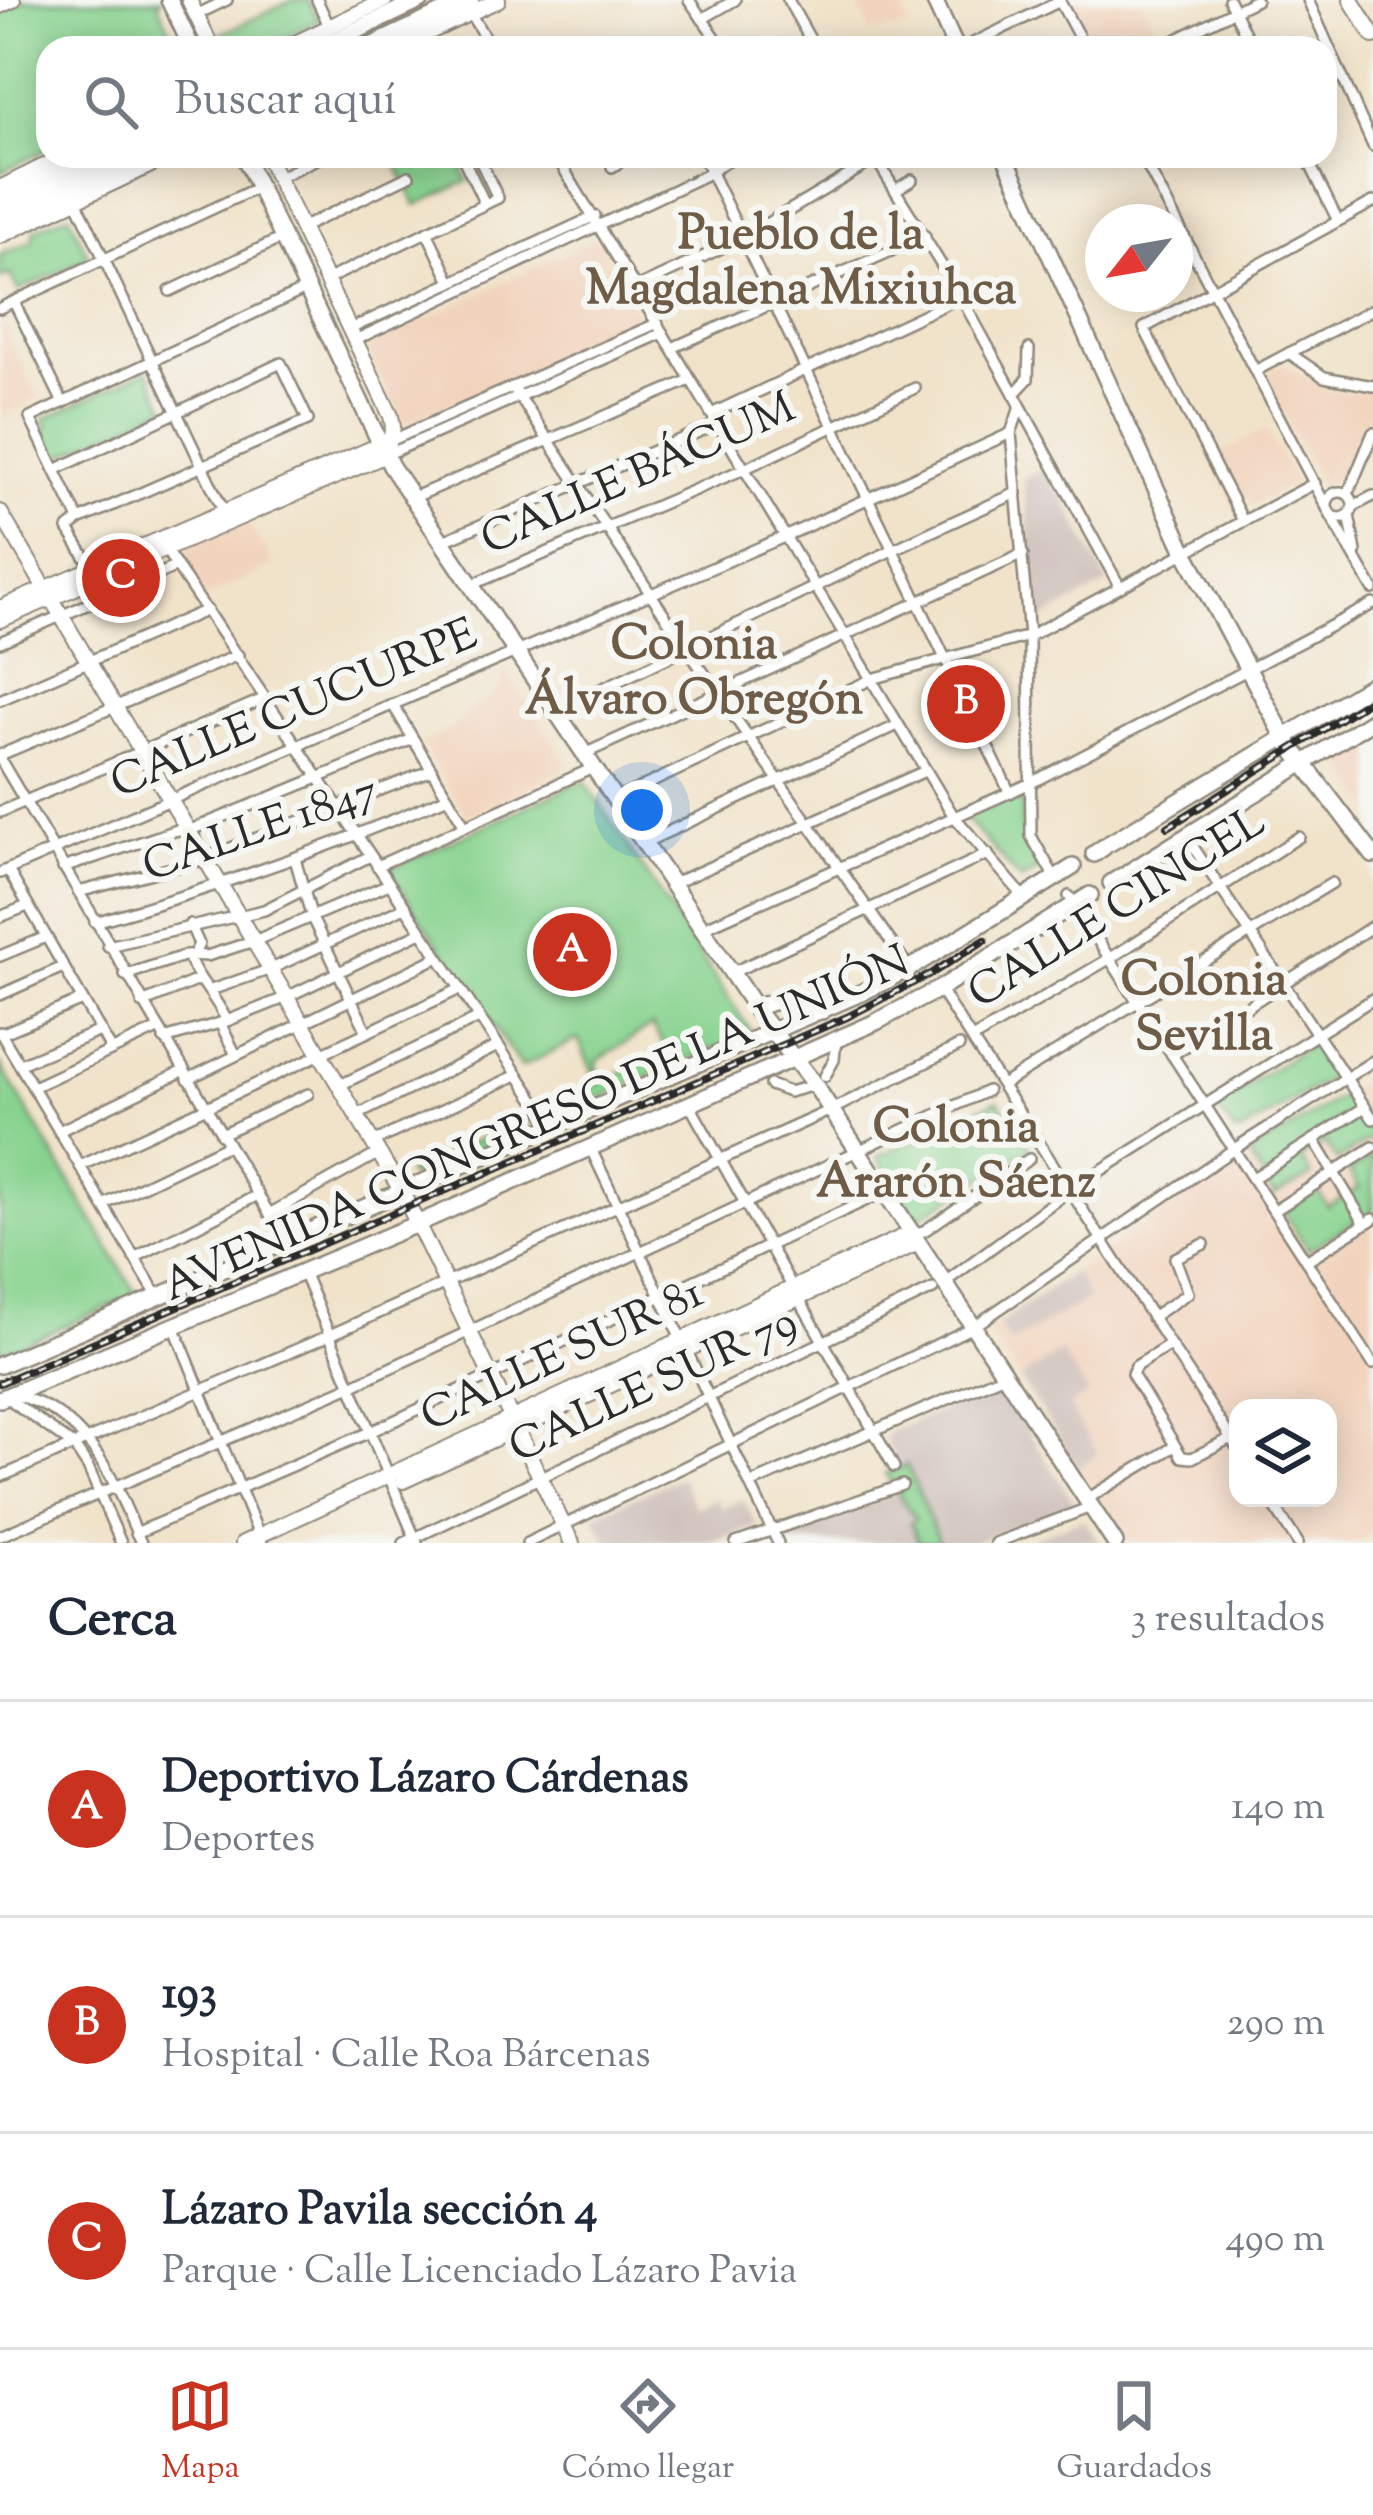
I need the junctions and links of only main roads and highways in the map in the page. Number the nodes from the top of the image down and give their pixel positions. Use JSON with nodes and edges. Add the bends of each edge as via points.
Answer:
{"nodes":[{"id":1,"x":174,"y":0,"type":"edge"},
{"id":2,"x":421,"y":0,"type":"edge"},
{"id":3,"x":934,"y":0,"type":"edge"},
{"id":4,"x":468,"y":5,"type":"edge"},
{"id":5,"x":198,"y":36,"type":"edge"},
{"id":6,"x":344,"y":36,"type":"edge"},
{"id":7,"x":396,"y":36,"type":"edge"},
{"id":8,"x":409,"y":36,"type":"edge"},
{"id":9,"x":953,"y":36,"type":"edge"},
{"id":10,"x":44,"y":168,"type":"edge"},
{"id":11,"x":84,"y":168,"type":"edge"},
{"id":12,"x":114,"y":168,"type":"edge"},
{"id":13,"x":259,"y":168,"type":"edge"},
{"id":14,"x":1010,"y":168,"type":"edge"},
{"id":15,"x":267,"y":180,"type":"junction"},
{"id":16,"x":0,"y":192,"type":"edge"},
{"id":17,"x":0,"y":207,"type":"edge"},
{"id":18,"x":0,"y":223,"type":"edge"},
{"id":19,"x":363,"y":400,"type":"junction"},
{"id":20,"x":1373,"y":684,"type":"edge"},
{"id":21,"x":1373,"y":720,"type":"edge"},
{"id":22,"x":1286,"y":740,"type":"junction"},
{"id":23,"x":1304,"y":763,"type":"junction"},
{"id":24,"x":1373,"y":855,"type":"edge"},
{"id":25,"x":755,"y":1009,"type":"junction"},
{"id":26,"x":822,"y":1011,"type":"junction"},
{"id":27,"x":773,"y":1032,"type":"junction"},
{"id":28,"x":796,"y":1058,"type":"junction"},
{"id":29,"x":0,"y":1365,"type":"edge"},
{"id":30,"x":6,"y":1397,"type":"edge"},
{"id":31,"x":1115,"y":1543,"type":"edge"}],
"edges":[{"from":1,"to":5,"type":"main road"},
{"from":2,"to":6,"type":"highway"},
{"from":3,"to":9,"type":"main road"},
{"from":4,"to":7,"type":"highway"},
{"from":4,"to":8,"type":"highway"},
{"from":10,"to":16,"type":"main road"},
{"from":11,"to":17,"type":"highway"},
{"from":12,"to":18,"type":"highway"},
{"from":13,"to":15,"type":"main road"},
{"from":14,"to":22,"type":"main road","via":[[1185,552]]},
{"from":15,"to":19,"type":"main road","via":[[284,237]]},
{"from":15,"to":19,"type":"main road","via":[[359,369]]},
{"from":19,"to":25,"type":"main road","via":[[412,498]]},
{"from":20,"to":22,"type":"main road","name":"AVENIDA CONGRESO DE LA UNIÓN"},
{"from":21,"to":23,"type":"main road","name":"AVENIDA CONGRESO DE LA UNIÓN"},
{"from":22,"to":23,"type":"main road"},
{"from":22,"to":26,"type":"main road","name":"AVENIDA CONGRESO DE LA UNIÓN","via":[[909,968]]},
{"from":23,"to":24,"type":"main road"},
{"from":23,"to":28,"type":"main road","name":"AVENIDA CONGRESO DE LA UNIÓN","via":[[939,989]]},
{"from":25,"to":26,"type":"main road","via":[[782,998]]},
{"from":25,"to":27,"type":"main road"},
{"from":26,"to":27,"type":"main road","name":"AVENIDA CONGRESO DE LA UNIÓN"},
{"from":27,"to":28,"type":"main road"},
{"from":27,"to":29,"type":"main road","name":"AVENIDA CONGRESO DE LA UNIÓN"},
{"from":28,"to":30,"type":"main road","name":"AVENIDA CONGRESO DE LA UNIÓN"},
{"from":28,"to":31,"type":"main road","via":[[820,1080],[831,1110],[918,1236],[939,1286]]}]}
